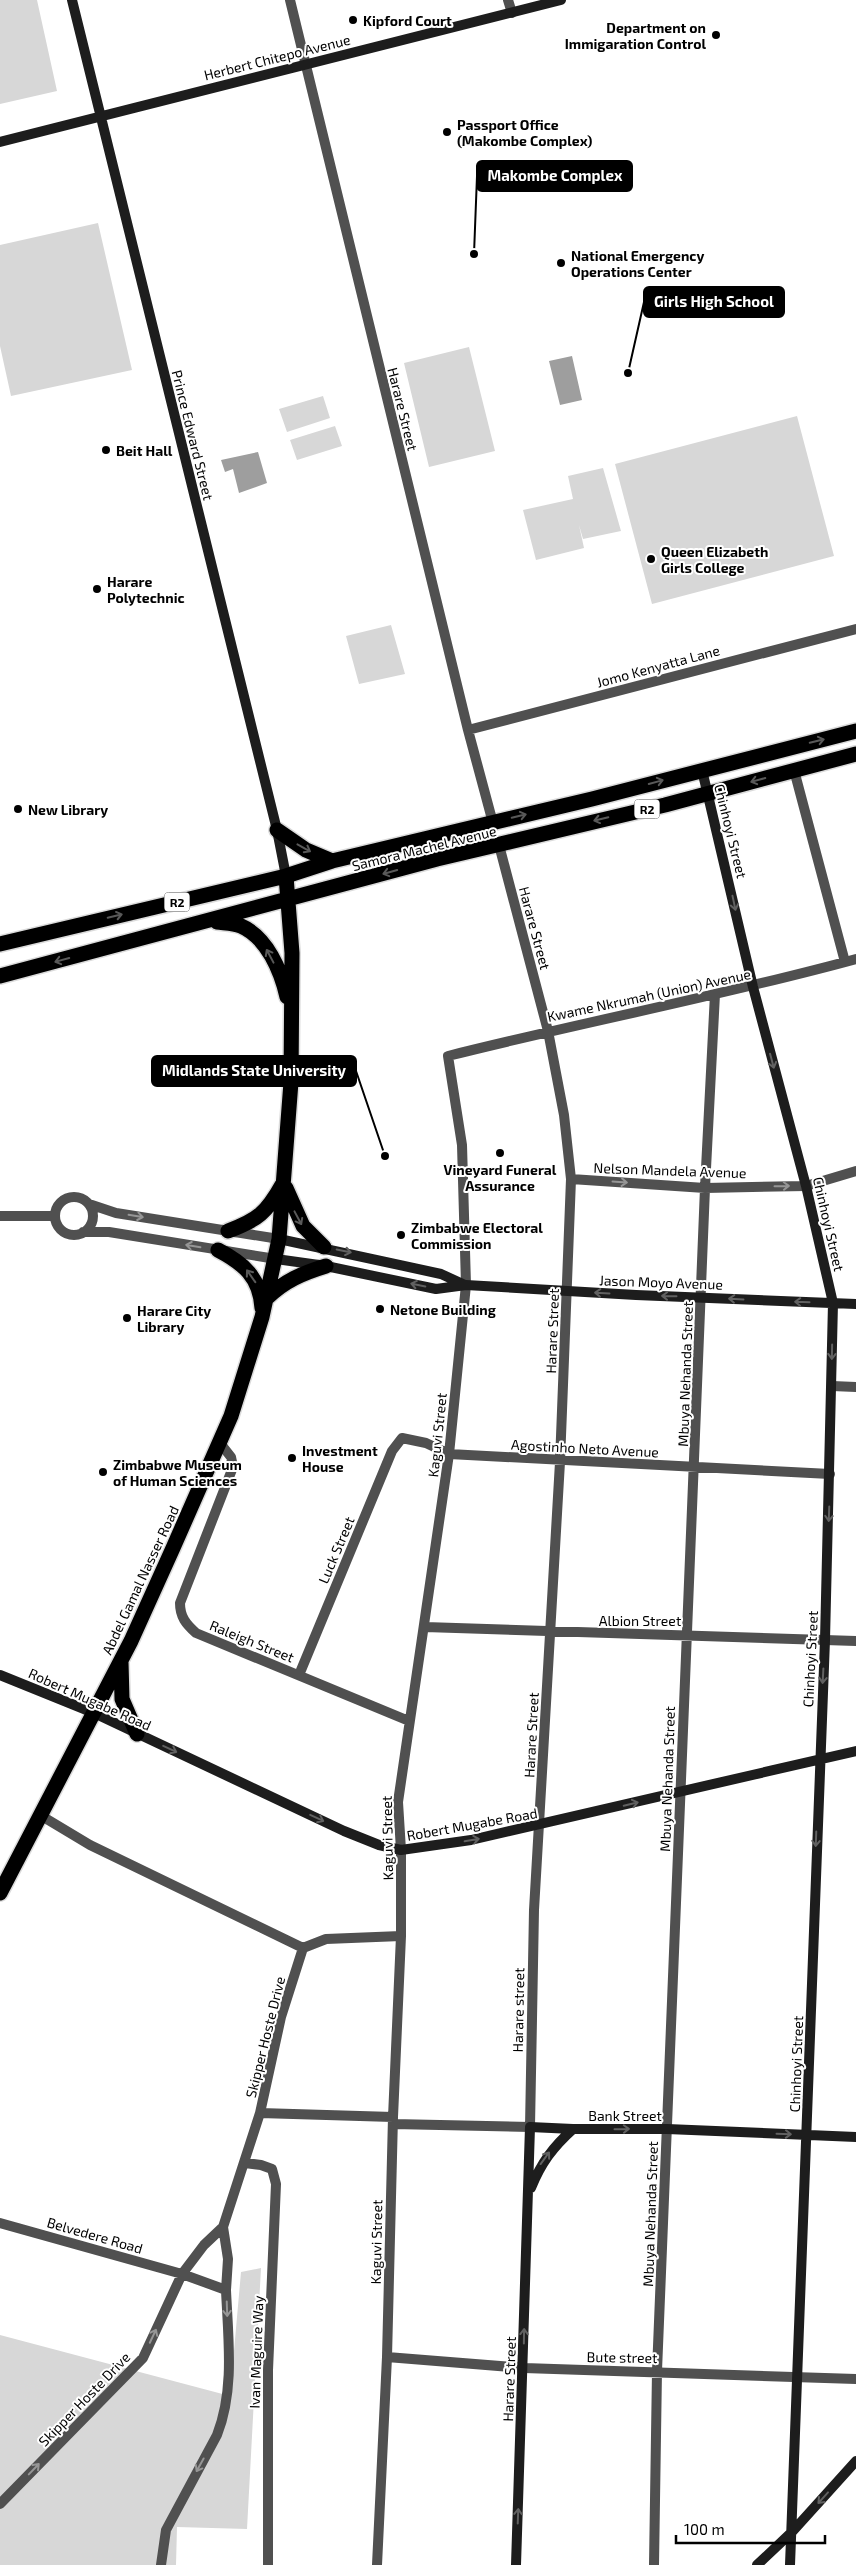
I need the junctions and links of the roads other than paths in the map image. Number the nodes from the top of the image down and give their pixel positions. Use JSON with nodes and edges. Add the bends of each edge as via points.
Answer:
{"nodes":[{"id":1,"x":72,"y":0,"type":"edge"},
{"id":2,"x":290,"y":0,"type":"edge"},
{"id":3,"x":508,"y":0,"type":"edge"},
{"id":4,"x":561,"y":0,"type":"edge"},
{"id":5,"x":512,"y":13,"type":"junction"},
{"id":6,"x":306,"y":63,"type":"junction"},
{"id":7,"x":100,"y":117,"type":"junction"},
{"id":8,"x":0,"y":142,"type":"edge"},
{"id":9,"x":856,"y":629,"type":"edge"},
{"id":10,"x":468,"y":730,"type":"junction"},
{"id":11,"x":856,"y":731,"type":"edge"},
{"id":12,"x":856,"y":754,"type":"edge"},
{"id":13,"x":702,"y":770,"type":"junction"},
{"id":14,"x":794,"y":770,"type":"junction"},
{"id":15,"x":708,"y":793,"type":"junction"},
{"id":16,"x":492,"y":823,"type":"junction"},
{"id":17,"x":277,"y":830,"type":"junction"},
{"id":18,"x":498,"y":846,"type":"junction"},
{"id":19,"x":332,"y":861,"type":"junction"},
{"id":20,"x":286,"y":876,"type":"junction"},
{"id":21,"x":289,"y":901,"type":"junction"},
{"id":22,"x":211,"y":920,"type":"junction"},
{"id":23,"x":0,"y":944,"type":"edge"},
{"id":24,"x":856,"y":959,"type":"edge"},
{"id":25,"x":845,"y":962,"type":"junction"},
{"id":26,"x":0,"y":976,"type":"edge"},
{"id":27,"x":753,"y":987,"type":"junction"},
{"id":28,"x":715,"y":994,"type":"junction"},
{"id":29,"x":291,"y":1018,"type":"junction"},
{"id":30,"x":548,"y":1031,"type":"junction"},
{"id":31,"x":448,"y":1056,"type":"joint"},
{"id":32,"x":856,"y":1171,"type":"edge"},
{"id":33,"x":571,"y":1179,"type":"junction"},
{"id":34,"x":284,"y":1182,"type":"junction"},
{"id":35,"x":806,"y":1186,"type":"junction"},
{"id":36,"x":705,"y":1188,"type":"junction"},
{"id":37,"x":89,"y":1204,"type":"junction"},
{"id":38,"x":0,"y":1216,"type":"edge"},
{"id":39,"x":55,"y":1216,"type":"junction"},
{"id":40,"x":228,"y":1231,"type":"junction"},
{"id":41,"x":83,"y":1232,"type":"junction"},
{"id":42,"x":279,"y":1239,"type":"junction"},
{"id":43,"x":324,"y":1247,"type":"junction"},
{"id":44,"x":218,"y":1250,"type":"junction"},
{"id":45,"x":276,"y":1259,"type":"junction"},
{"id":46,"x":326,"y":1266,"type":"junction"},
{"id":47,"x":466,"y":1285,"type":"junction"},
{"id":48,"x":568,"y":1292,"type":"junction"},
{"id":49,"x":702,"y":1297,"type":"junction"},
{"id":50,"x":267,"y":1298,"type":"junction"},
{"id":51,"x":833,"y":1303,"type":"junction"},
{"id":52,"x":856,"y":1304,"type":"edge"},
{"id":53,"x":262,"y":1317,"type":"junction"},
{"id":54,"x":832,"y":1386,"type":"junction"},
{"id":55,"x":856,"y":1387,"type":"edge"},
{"id":56,"x":402,"y":1438,"type":"joint"},
{"id":57,"x":220,"y":1443,"type":"junction"},
{"id":58,"x":449,"y":1454,"type":"junction"},
{"id":59,"x":560,"y":1462,"type":"junction"},
{"id":60,"x":695,"y":1466,"type":"junction"},
{"id":61,"x":830,"y":1474,"type":"junction"},
{"id":62,"x":425,"y":1627,"type":"junction"},
{"id":63,"x":550,"y":1633,"type":"junction"},
{"id":64,"x":687,"y":1634,"type":"junction"},
{"id":65,"x":825,"y":1640,"type":"junction"},
{"id":66,"x":856,"y":1641,"type":"edge"},
{"id":67,"x":122,"y":1658,"type":"junction"},
{"id":68,"x":299,"y":1674,"type":"junction"},
{"id":69,"x":0,"y":1676,"type":"edge"},
{"id":70,"x":94,"y":1713,"type":"junction"},
{"id":71,"x":409,"y":1721,"type":"junction"},
{"id":72,"x":137,"y":1734,"type":"junction"},
{"id":73,"x":856,"y":1751,"type":"edge"},
{"id":74,"x":819,"y":1759,"type":"junction"},
{"id":75,"x":679,"y":1792,"type":"junction"},
{"id":76,"x":40,"y":1816,"type":"junction"},
{"id":77,"x":540,"y":1826,"type":"junction"},
{"id":78,"x":401,"y":1850,"type":"junction"},
{"id":79,"x":0,"y":1894,"type":"edge"},
{"id":80,"x":401,"y":1936,"type":"junction"},
{"id":81,"x":303,"y":1948,"type":"junction"},
{"id":82,"x":260,"y":2113,"type":"junction"},
{"id":83,"x":393,"y":2120,"type":"junction"},
{"id":84,"x":530,"y":2127,"type":"junction"},
{"id":85,"x":573,"y":2129,"type":"junction"},
{"id":86,"x":667,"y":2129,"type":"junction"},
{"id":87,"x":807,"y":2135,"type":"junction"},
{"id":88,"x":856,"y":2137,"type":"edge"},
{"id":89,"x":245,"y":2163,"type":"junction"},
{"id":90,"x":528,"y":2195,"type":"junction"},
{"id":91,"x":0,"y":2223,"type":"edge"},
{"id":92,"x":223,"y":2227,"type":"junction"},
{"id":93,"x":182,"y":2274,"type":"junction"},
{"id":94,"x":226,"y":2290,"type":"junction"},
{"id":95,"x":387,"y":2357,"type":"junction"},
{"id":96,"x":524,"y":2368,"type":"junction"},
{"id":97,"x":657,"y":2372,"type":"junction"},
{"id":98,"x":798,"y":2378,"type":"junction"},
{"id":99,"x":856,"y":2380,"type":"edge"},
{"id":100,"x":856,"y":2461,"type":"edge"},
{"id":101,"x":0,"y":2504,"type":"edge"},
{"id":102,"x":792,"y":2532,"type":"junction"},
{"id":103,"x":161,"y":2565,"type":"edge"},
{"id":104,"x":268,"y":2565,"type":"edge"},
{"id":105,"x":377,"y":2565,"type":"edge"},
{"id":106,"x":516,"y":2565,"type":"edge"},
{"id":107,"x":654,"y":2565,"type":"edge"},
{"id":108,"x":757,"y":2565,"type":"edge"},
{"id":109,"x":790,"y":2565,"type":"edge"}],
"edges":[{"from":1,"to":7,"type":"main road","name":"Prince Edward Street"},
{"from":2,"to":6,"type":"street","name":"Harare Street"},
{"from":3,"to":5,"type":"street"},
{"from":4,"to":5,"type":"main road","name":"Herbert Chitepo Avenue"},
{"from":5,"to":6,"type":"main road","name":"Herbert Chitepo Avenue"},
{"from":6,"to":7,"type":"main road","name":"Herbert Chitepo Avenue"},
{"from":6,"to":10,"type":"street","name":"Harare Street"},
{"from":7,"to":8,"type":"main road","name":"Herbert Chitepo Avenue"},
{"from":7,"to":17,"type":"main road","name":"Prince Edward Street"},
{"from":9,"to":10,"type":"street","name":"Jomo Kenyatta Lane"},
{"from":10,"to":16,"type":"street","name":"Harare Street"},
{"from":13,"to":11,"type":"highway","name":"Samora Machel Avenue","number":"R2","one_way":true},
{"from":12,"to":14,"type":"highway","name":"Samora Machel Avenue","number":"R2"},
{"from":13,"to":15,"type":"main road","name":"Chinhoyi Street"},
{"from":16,"to":13,"type":"highway","name":"Samora Machel Avenue","number":"R2","one_way":true},
{"from":14,"to":15,"type":"highway","name":"Samora Machel Avenue","number":"R2","one_way":true},
{"from":14,"to":25,"type":"street"},
{"from":15,"to":18,"type":"highway","name":"Samora Machel Avenue","number":"R2","one_way":true},
{"from":15,"to":27,"type":"main road","name":"Chinhoyi Street","one_way":true},
{"from":16,"to":19,"type":"highway","name":"Samora Machel Avenue","number":"R2"},
{"from":17,"to":19,"type":"highway","one_way":true,"via":[[306,850]]},
{"from":17,"to":20,"type":"main road","name":"Prince Edward Street"},
{"from":18,"to":21,"type":"highway","name":"Samora Machel Avenue","number":"R2","one_way":true,"via":[[437,859]]},
{"from":18,"to":30,"type":"street","name":"Harare Street"},
{"from":19,"to":20,"type":"highway","name":"Samora Machel Avenue","number":"R2"},
{"from":20,"to":21,"type":"highway","name":"Abdel Gamal Nasser Road"},
{"from":23,"to":20,"type":"highway","name":"Samora Machel Avenue","number":"R2","one_way":true},
{"from":21,"to":22,"type":"highway","name":"Samora Machel Avenue","number":"R2"},
{"from":21,"to":29,"type":"highway","name":"Abdel Gamal Nasser Road"},
{"from":22,"to":26,"type":"highway","name":"Samora Machel Avenue","number":"R2","one_way":true},
{"from":29,"to":22,"type":"highway","one_way":true,"via":[[284,981],[262,941],[240,926]]},
{"from":24,"to":25,"type":"street","name":"Kwame Nkrumah (Union) Avenue"},
{"from":25,"to":27,"type":"street","name":"Kwame Nkrumah (Union) Avenue"},
{"from":27,"to":28,"type":"street","name":"Kwame Nkrumah (Union) Avenue"},
{"from":27,"to":35,"type":"main road","name":"Chinhoyi Street","one_way":true},
{"from":28,"to":30,"type":"street","name":"Kwame Nkrumah (Union) Avenue"},
{"from":28,"to":36,"type":"street","name":"Mbuya Nehanda Street"},
{"from":29,"to":34,"type":"highway","name":"Abdel Gamal Nasser Road","via":[[291,1082]]},
{"from":30,"to":31,"type":"street","name":"Kwame Nkrumah (Union) Avenue"},
{"from":30,"to":33,"type":"street","name":"Harare Street","via":[[564,1116]]},
{"from":31,"to":47,"type":"street","name":"Kaguvi Street","via":[[462,1145]]},
{"from":32,"to":35,"type":"street","name":"Nelson Mandela Avenue"},
{"from":33,"to":36,"type":"street","name":"Nelson Mandela Avenue","one_way":true},
{"from":33,"to":48,"type":"street","name":"Harare Street"},
{"from":34,"to":40,"type":"highway","via":[[270,1206],[249,1223]]},
{"from":34,"to":42,"type":"highway","name":"Abdel Gamal Nasser Road"},
{"from":34,"to":43,"type":"highway","one_way":true,"via":[[303,1226]]},
{"from":36,"to":35,"type":"street","name":"Nelson Mandela Avenue","one_way":true},
{"from":35,"to":51,"type":"main road","name":"Chinhoyi Street"},
{"from":36,"to":49,"type":"street","name":"Mbuya Nehanda Street"},
{"from":37,"to":39,"type":"street","via":[[78,1198],[69,1198],[58,1205]]},
{"from":37,"to":40,"type":"street","one_way":true,"via":[[116,1213]]},
{"from":37,"to":41,"type":"street","via":[[91,1222]]},
{"from":38,"to":39,"type":"street"},
{"from":39,"to":41,"type":"street","via":[[62,1231],[76,1235]]},
{"from":40,"to":42,"type":"street"},
{"from":44,"to":41,"type":"street","one_way":true,"via":[[109,1232]]},
{"from":42,"to":43,"type":"main road","name":"Jason Moyo Avenue"},
{"from":42,"to":45,"type":"highway","name":"Abdel Gamal Nasser Road"},
{"from":43,"to":47,"type":"main road","name":"Jason Moyo Avenue","one_way":true,"via":[[440,1274]]},
{"from":44,"to":45,"type":"street"},
{"from":53,"to":44,"type":"highway","one_way":true,"via":[[261,1296],[254,1279],[239,1261]]},
{"from":45,"to":46,"type":"main road","name":"Jason Moyo Avenue"},
{"from":45,"to":50,"type":"highway","name":"Abdel Gamal Nasser Road"},
{"from":47,"to":46,"type":"main road","name":"Jason Moyo Avenue","one_way":true,"via":[[436,1289]]},
{"from":46,"to":50,"type":"highway","via":[[304,1272],[278,1287]]},
{"from":47,"to":48,"type":"main road","name":"Jason Moyo Avenue"},
{"from":47,"to":58,"type":"street","name":"Kaguvi Street"},
{"from":49,"to":48,"type":"main road","name":"Jason Moyo Avenue","one_way":true},
{"from":48,"to":59,"type":"street","name":"Harare Street"},
{"from":51,"to":49,"type":"main road","name":"Jason Moyo Avenue","one_way":true},
{"from":49,"to":60,"type":"street","name":"Mbuya Nehanda Street"},
{"from":50,"to":53,"type":"highway","name":"Abdel Gamal Nasser Road"},
{"from":51,"to":52,"type":"main road","name":"Jason Moyo Avenue"},
{"from":51,"to":54,"type":"main road","name":"Chinhoyi Street","one_way":true},
{"from":53,"to":57,"type":"highway","name":"Abdel Gamal Nasser Road","via":[[247,1370]]},
{"from":54,"to":55,"type":"street"},
{"from":54,"to":61,"type":"main road","name":"Chinhoyi Street"},
{"from":56,"to":58,"type":"street","name":"Agostinho Neto Avenue","via":[[426,1443]]},
{"from":56,"to":68,"type":"street","name":"Luck Street","via":[[392,1451]]},
{"from":57,"to":67,"type":"highway","name":"Abdel Gamal Nasser Road"},
{"from":57,"to":68,"type":"street","name":"Raleigh Street","via":[[231,1457],[233,1467],[189,1578],[180,1612],[196,1633]]},
{"from":58,"to":59,"type":"street","name":"Agostinho Neto Avenue"},
{"from":58,"to":62,"type":"street","name":"Kaguvi Street"},
{"from":59,"to":60,"type":"street","name":"Agostinho Neto Avenue"},
{"from":59,"to":63,"type":"street","name":"Harare Street"},
{"from":60,"to":61,"type":"street","name":"Agostinho Neto Avenue"},
{"from":60,"to":64,"type":"street","name":"Mbuya Nehanda Street"},
{"from":61,"to":65,"type":"main road","name":"Chinhoyi Street","one_way":true},
{"from":62,"to":63,"type":"street","name":"Albion Street"},
{"from":62,"to":71,"type":"street","name":"Kaguvi Street"},
{"from":63,"to":64,"type":"street","name":"Albion Street"},
{"from":63,"to":77,"type":"street","name":"Harare Street"},
{"from":64,"to":65,"type":"street","name":"Albion Street"},
{"from":64,"to":75,"type":"street","name":"Mbuya Nehanda Street"},
{"from":65,"to":66,"type":"street","name":"Albion Street"},
{"from":65,"to":74,"type":"main road","name":"Chinhoyi Street","one_way":true},
{"from":67,"to":70,"type":"highway","name":"Abdel Gamal Nasser Road"},
{"from":67,"to":72,"type":"highway","via":[[122,1699]]},
{"from":68,"to":71,"type":"street","name":"Raleigh Street"},
{"from":69,"to":70,"type":"main road","name":"Robert Mugabe Road"},
{"from":70,"to":72,"type":"main road","name":"Robert Mugabe Road"},
{"from":70,"to":76,"type":"highway","name":"Abdel Gamal Nasser Road"},
{"from":71,"to":78,"type":"street","name":"Kaguvi Street","via":[[398,1802]]},
{"from":72,"to":78,"type":"main road","name":"Robert Mugabe Road","one_way":true,"via":[[344,1831]]},
{"from":73,"to":74,"type":"main road","name":"Robert Mugabe Road"},
{"from":74,"to":75,"type":"main road","name":"Robert Mugabe Road"},
{"from":74,"to":87,"type":"main road","name":"Chinhoyi Street","one_way":true},
{"from":77,"to":75,"type":"main road","name":"Robert Mugabe Road","one_way":true},
{"from":75,"to":86,"type":"street","name":"Mbuya Nehanda Street"},
{"from":76,"to":79,"type":"highway","name":"Abdel Gamal Nasser Road"},
{"from":76,"to":81,"type":"street","via":[[90,1846]]},
{"from":78,"to":77,"type":"main road","name":"Robert Mugabe Road","one_way":true},
{"from":77,"to":84,"type":"street","name":"Harare street","via":[[532,1985]]},
{"from":78,"to":80,"type":"street","name":"Kaguvi Street"},
{"from":80,"to":81,"type":"street","via":[[326,1939]]},
{"from":80,"to":83,"type":"street","name":"Kaguvi Street"},
{"from":81,"to":82,"type":"street","name":"Skipper Hoste Drive","via":[[281,2016]]},
{"from":82,"to":83,"type":"street","name":"Bank Street"},
{"from":82,"to":89,"type":"street","name":"Skipper Hoste Drive"},
{"from":83,"to":84,"type":"street","name":"Bank Street"},
{"from":83,"to":95,"type":"street","name":"Kaguvi Street"},
{"from":84,"to":85,"type":"main road","name":"Bank Street"},
{"from":84,"to":90,"type":"main road","name":"Harare street"},
{"from":85,"to":86,"type":"main road","name":"Bank Street","one_way":true},
{"from":90,"to":85,"type":"main road","one_way":true,"via":[[540,2166]]},
{"from":86,"to":87,"type":"main road","name":"Bank Street","one_way":true},
{"from":86,"to":97,"type":"street","name":"Mbuya Nehanda Street"},
{"from":87,"to":88,"type":"main road","name":"Bank Street"},
{"from":87,"to":98,"type":"main road","name":"Chinhoyi Street"},
{"from":89,"to":92,"type":"street","name":"Skipper Hoste Drive"},
{"from":89,"to":104,"type":"street","name":"Ivan Maguire Way","via":[[272,2169],[276,2184],[268,2370]]},
{"from":96,"to":90,"type":"main road","name":"Harare Street","one_way":true},
{"from":91,"to":93,"type":"street","name":"Belvedere Road"},
{"from":92,"to":93,"type":"street","name":"Skipper Hoste Drive"},
{"from":92,"to":94,"type":"street","name":"Skipper Hoste Drive","via":[[228,2259]]},
{"from":93,"to":94,"type":"street"},
{"from":101,"to":93,"type":"street","name":"Skipper Hoste Drive","one_way":true,"via":[[143,2358]]},
{"from":94,"to":103,"type":"street","name":"Skipper Hoste Drive","one_way":true,"via":[[228,2348],[224,2419],[166,2530]]},
{"from":95,"to":96,"type":"street","name":"Bute street"},
{"from":95,"to":105,"type":"street","name":"Kaguvi Street"},
{"from":96,"to":97,"type":"street","name":"Bute street"},
{"from":106,"to":96,"type":"main road","name":"Harare Street","one_way":true},
{"from":97,"to":98,"type":"street","name":"Bute street"},
{"from":97,"to":107,"type":"street","name":"Mbuya Nehanda Street"},
{"from":98,"to":99,"type":"street","name":"Bute street"},
{"from":98,"to":102,"type":"main road","name":"Chinhoyi Street"},
{"from":100,"to":102,"type":"main road","one_way":true},
{"from":102,"to":108,"type":"main road"},
{"from":102,"to":109,"type":"main road","name":"Chinhoyi Street"}]}
